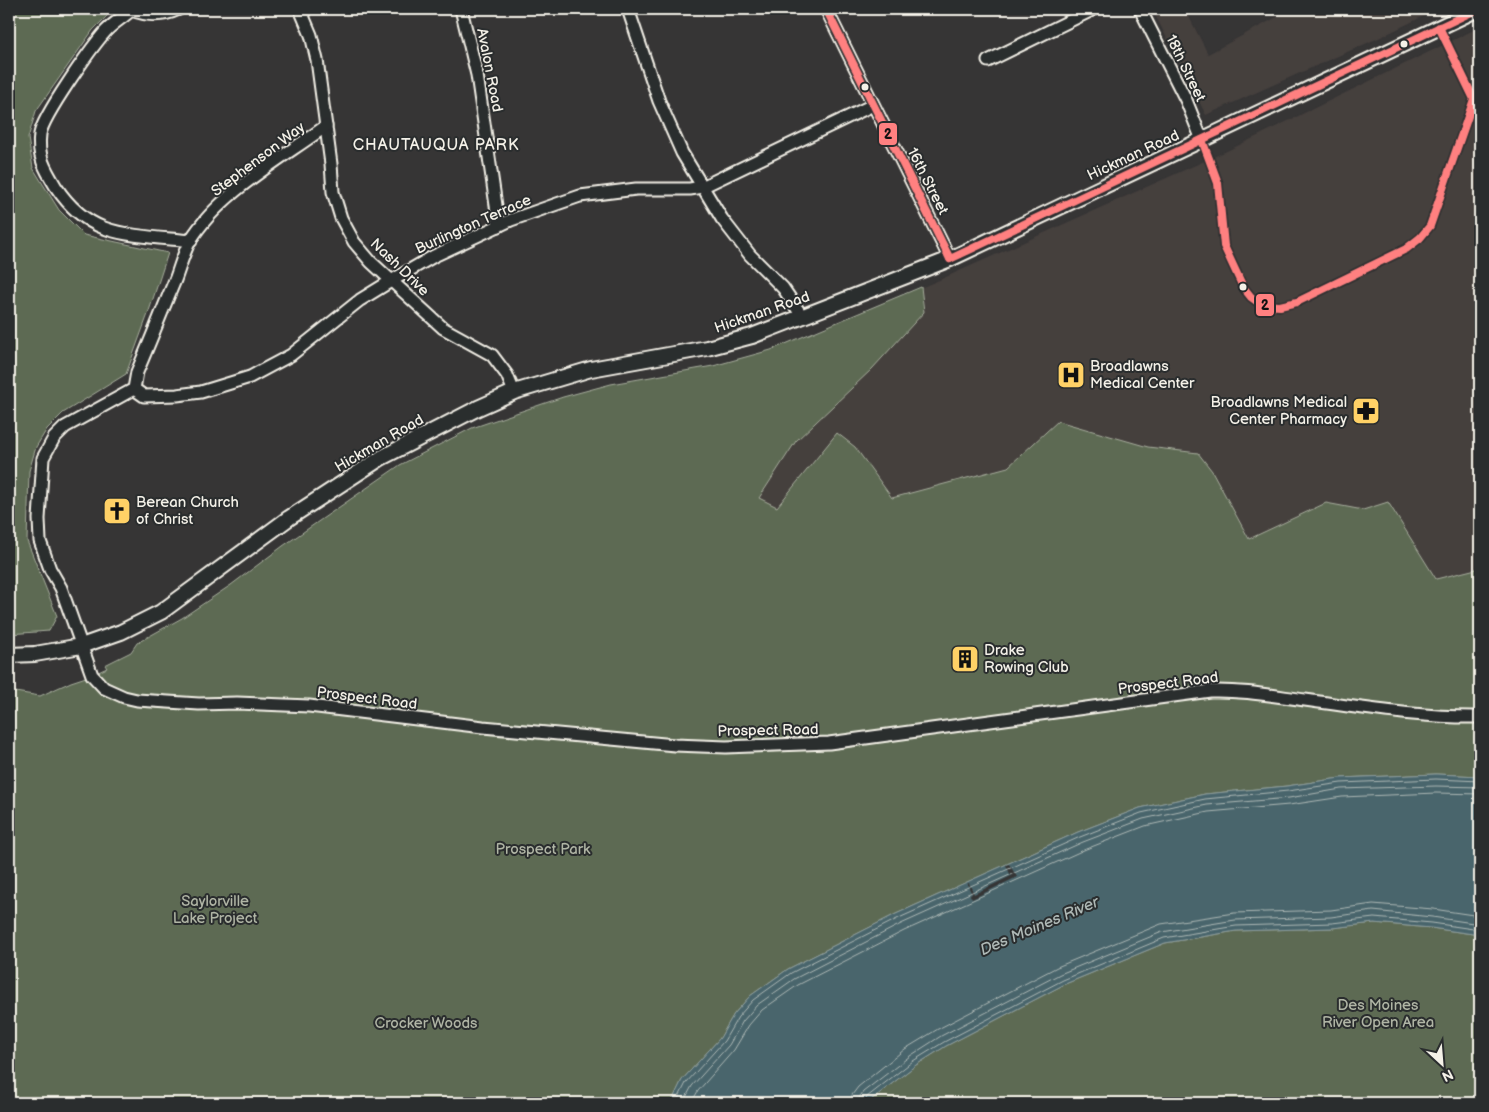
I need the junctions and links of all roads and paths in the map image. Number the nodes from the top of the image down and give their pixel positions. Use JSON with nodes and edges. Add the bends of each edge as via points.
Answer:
{"nodes":[{"id":1,"x":130,"y":9,"type":"edge"},
{"id":2,"x":179,"y":9,"type":"edge"},
{"id":3,"x":300,"y":9,"type":"edge"},
{"id":4,"x":462,"y":9,"type":"edge"},
{"id":5,"x":628,"y":9,"type":"edge"},
{"id":6,"x":826,"y":9,"type":"edge"},
{"id":7,"x":1094,"y":9,"type":"edge"},
{"id":8,"x":1140,"y":9,"type":"edge"},
{"id":9,"x":1478,"y":9,"type":"edge"},
{"id":10,"x":988,"y":61,"type":"dead end"},
{"id":11,"x":873,"y":105,"type":"junction"},
{"id":12,"x":326,"y":126,"type":"junction"},
{"id":13,"x":1202,"y":140,"type":"junction"},
{"id":14,"x":702,"y":187,"type":"junction"},
{"id":15,"x":499,"y":226,"type":"junction"},
{"id":16,"x":191,"y":241,"type":"junction"},
{"id":17,"x":950,"y":259,"type":"junction"},
{"id":18,"x":391,"y":281,"type":"junction"},
{"id":19,"x":802,"y":316,"type":"junction"},
{"id":20,"x":134,"y":389,"type":"junction"},
{"id":21,"x":514,"y":392,"type":"junction"},
{"id":22,"x":81,"y":646,"type":"junction"},
{"id":23,"x":9,"y":655,"type":"edge"},
{"id":24,"x":1480,"y":718,"type":"edge"}],
"edges":[{"from":1,"to":2,"type":"street","via":[[157,16]]},
{"from":1,"to":16,"type":"street","via":[[105,32],[43,124],[39,148],[43,166],[72,208],[103,228]]},
{"from":3,"to":12,"type":"street","name":"Nash Drive","via":[[317,60]]},
{"from":4,"to":15,"type":"street","name":"Avalon Road","via":[[477,75]]},
{"from":5,"to":14,"type":"street","via":[[659,100],[682,153]]},
{"from":6,"to":11,"type":"street","name":"16th Street"},
{"from":7,"to":10,"type":"street"},
{"from":8,"to":13,"type":"street","name":"18th Street","via":[[1186,100]]},
{"from":9,"to":13,"type":"main road","name":"Hickman Road"},
{"from":11,"to":14,"type":"street","name":"Burlington Terrace"},
{"from":11,"to":17,"type":"street","name":"16th Street"},
{"from":12,"to":16,"type":"street","name":"Stephenson Way","via":[[234,192],[205,221]]},
{"from":12,"to":18,"type":"street","name":"Nash Drive","via":[[333,192],[341,218],[354,242]]},
{"from":13,"to":17,"type":"main road","name":"Hickman Road"},
{"from":14,"to":15,"type":"street","name":"Burlington Terrace","via":[[636,189],[580,196]]},
{"from":14,"to":19,"type":"street","via":[[722,219],[750,255],[783,288]]},
{"from":15,"to":18,"type":"street","name":"Burlington Terrace","via":[[434,256]]},
{"from":16,"to":20,"type":"street","name":"Stephenson Way","via":[[137,372]]},
{"from":17,"to":19,"type":"main road","name":"Hickman Road"},
{"from":18,"to":20,"type":"street","name":"Burlington Terrace","via":[[360,300],[291,355],[250,377],[201,392],[177,395],[144,396]]},
{"from":18,"to":21,"type":"street","name":"Nash Drive","via":[[443,328],[492,355],[507,374]]},
{"from":19,"to":21,"type":"main road","name":"Hickman Road","via":[[752,336],[708,348],[591,369]]},
{"from":20,"to":22,"type":"street","name":"Prospect Road","via":[[65,427],[54,438],[43,458],[40,541]]},
{"from":21,"to":22,"type":"main road","name":"Hickman Road","via":[[381,458],[289,518],[161,612],[121,632]]},
{"from":22,"to":23,"type":"main road","name":"Hickman Road"},
{"from":22,"to":24,"type":"street","name":"Prospect Road","via":[[92,675],[104,688],[137,700],[309,706],[675,745],[829,744],[1210,691],[1261,694],[1398,713]]}]}
